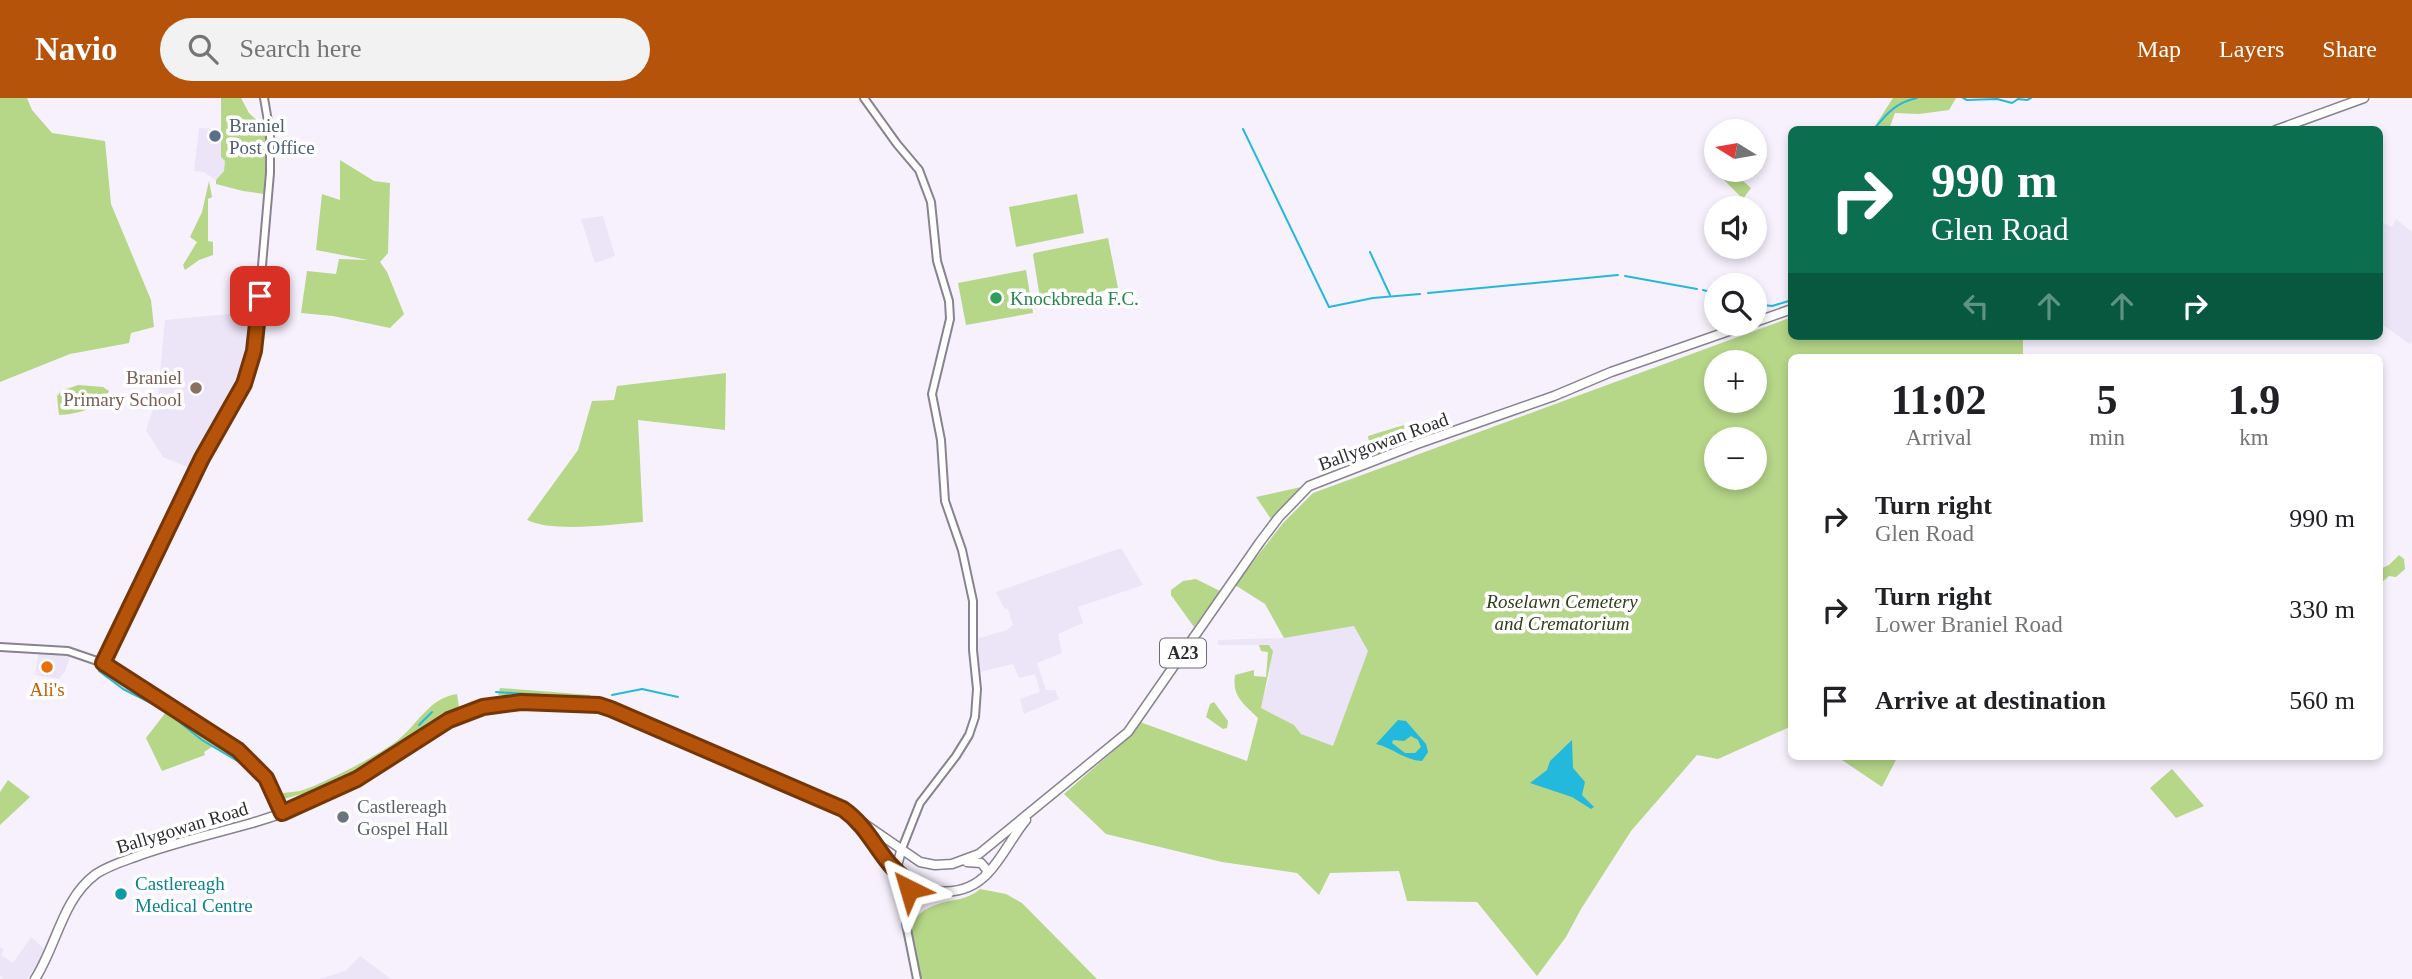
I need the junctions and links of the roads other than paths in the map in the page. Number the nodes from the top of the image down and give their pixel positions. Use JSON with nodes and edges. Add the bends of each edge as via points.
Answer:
{"nodes":[{"id":1,"x":264,"y":98,"type":"edge"},
{"id":2,"x":864,"y":98,"type":"edge"},
{"id":3,"x":2364,"y":98,"type":"edge"},
{"id":4,"x":2287,"y":126,"type":"edge"},
{"id":5,"x":1788,"y":310,"type":"edge"},
{"id":6,"x":1767,"y":318,"type":"edge"},
{"id":7,"x":1714,"y":336,"type":"edge"},
{"id":8,"x":0,"y":647,"type":"edge"},
{"id":9,"x":103,"y":663,"type":"junction"},
{"id":10,"x":1037,"y":807,"type":"junction"},
{"id":11,"x":282,"y":813,"type":"junction"},
{"id":12,"x":853,"y":816,"type":"junction"},
{"id":13,"x":904,"y":853,"type":"junction"},
{"id":14,"x":957,"y":863,"type":"junction"},
{"id":15,"x":986,"y":875,"type":"junction"},
{"id":16,"x":901,"y":876,"type":"junction"},
{"id":17,"x":909,"y":882,"type":"junction"},
{"id":18,"x":945,"y":892,"type":"junction"},
{"id":19,"x":906,"y":924,"type":"junction"},
{"id":20,"x":35,"y":979,"type":"edge"},
{"id":21,"x":917,"y":979,"type":"edge"}],
"edges":[{"from":1,"to":9,"type":"street","via":[[271,165],[256,335],[248,373]]},
{"from":2,"to":13,"type":"street","via":[[919,170],[931,202],[935,254],[950,319],[932,394],[945,500],[973,601],[978,694],[973,725],[924,796],[905,838]]},
{"from":3,"to":4,"type":"main road"},
{"from":5,"to":6,"type":"main road"},
{"from":7,"to":10,"type":"main road","name":"Ballygowan Road","number":"A23","via":[[1309,486],[1260,541],[1128,732]]},
{"from":8,"to":9,"type":"street","via":[[55,649]]},
{"from":9,"to":11,"type":"street","via":[[244,754],[266,778]]},
{"from":10,"to":14,"type":"main road","name":"Ballygowan Road","number":"A23","via":[[979,854]]},
{"from":10,"to":15,"type":"main road","name":"Ballygowan Road","number":"A23"},
{"from":11,"to":12,"type":"main road","name":"Ballygowan Road","number":"A23","via":[[368,773],[449,720],[483,707],[521,702],[611,709]]},
{"from":11,"to":20,"type":"main road","name":"Ballygowan Road","number":"A23","via":[[137,856],[95,875],[70,904]]},
{"from":12,"to":13,"type":"main road","name":"Ballygowan Road","number":"A23"},
{"from":12,"to":16,"type":"main road","name":"Ballygowan Road","number":"A23","via":[[886,863]]},
{"from":13,"to":14,"type":"main road","name":"Ballygowan Road","number":"A23","via":[[935,865]]},
{"from":13,"to":16,"type":"main road","via":[[897,866]]},
{"from":14,"to":15,"type":"main road","number":"A23","via":[[981,863]]},
{"from":15,"to":18,"type":"main road","name":"Ballygowan Road","number":"A23","via":[[961,890]]},
{"from":16,"to":17,"type":"main road","name":"Ballygowan Road","number":"A23"},
{"from":17,"to":18,"type":"main road","name":"Ballygowan Road","number":"A23"},
{"from":17,"to":19,"type":"street"},
{"from":18,"to":19,"type":"street","via":[[917,900]]},
{"from":19,"to":21,"type":"street"}]}
